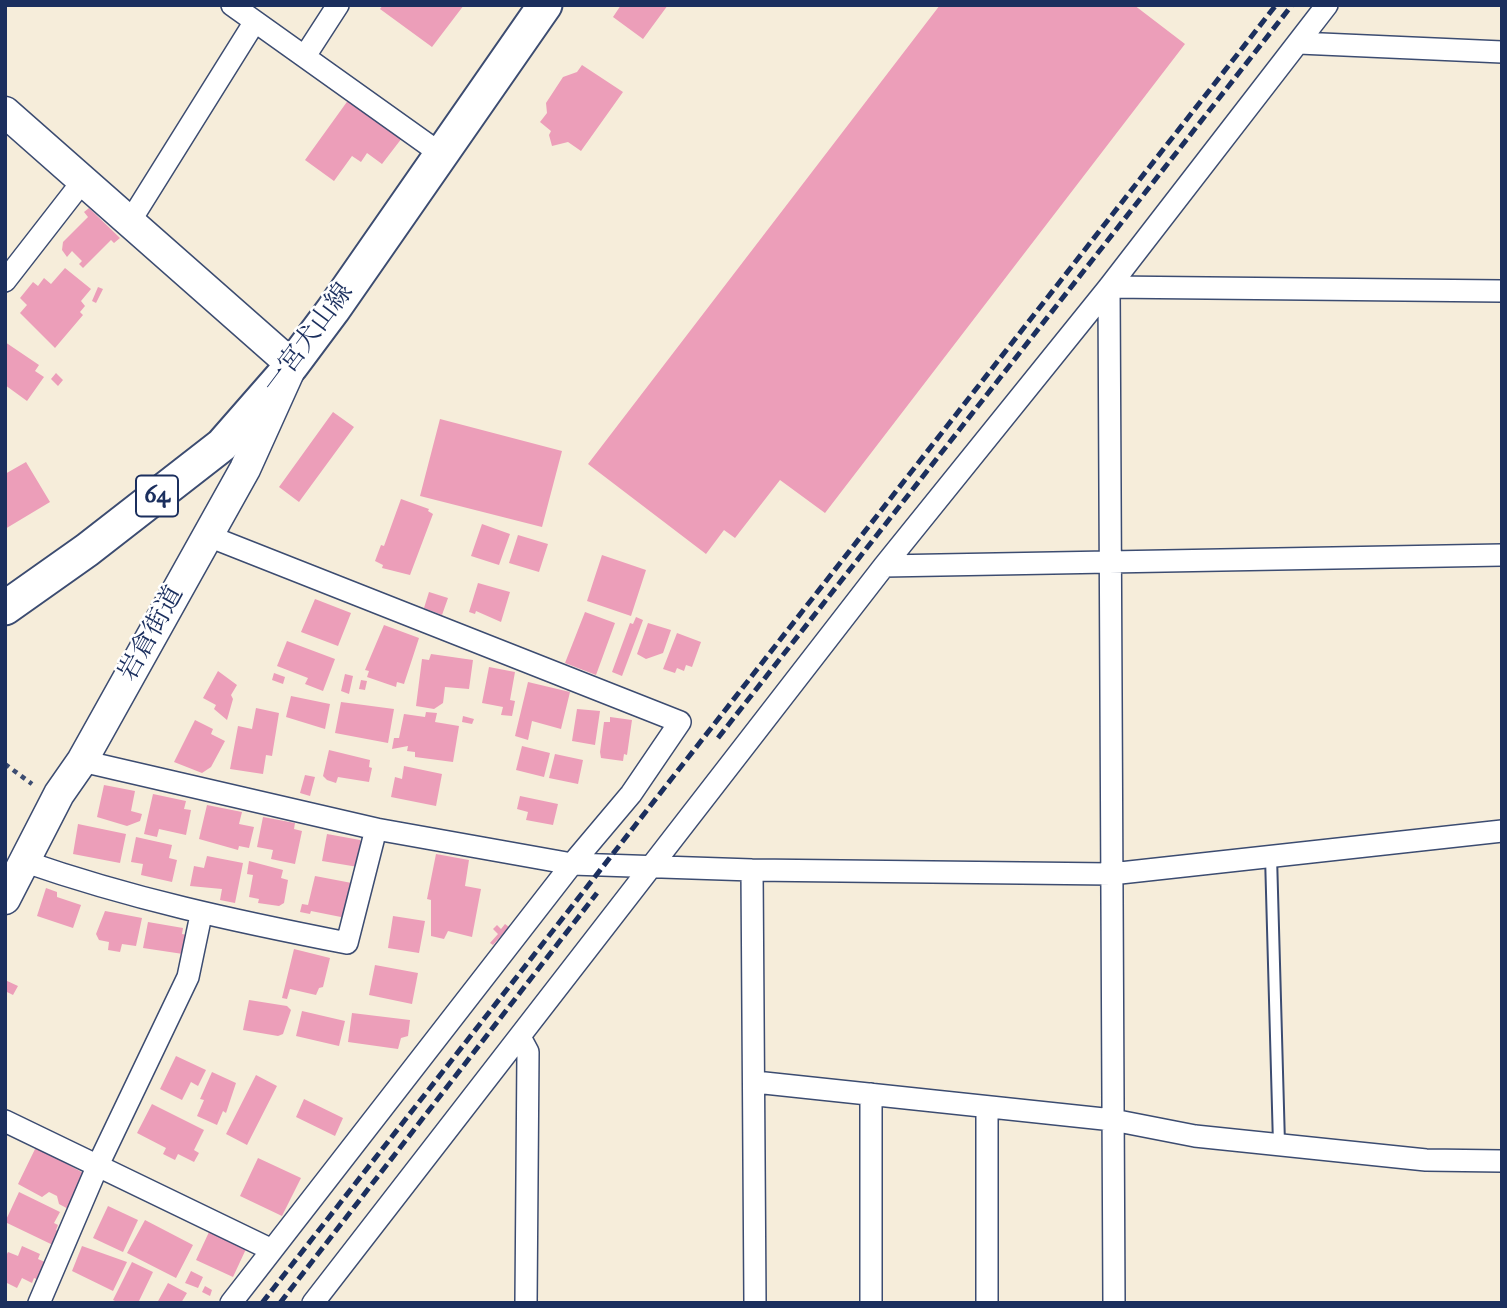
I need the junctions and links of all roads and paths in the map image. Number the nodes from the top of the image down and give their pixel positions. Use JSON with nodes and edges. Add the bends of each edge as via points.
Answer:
{"nodes":[{"id":1,"x":232,"y":5,"type":"edge"},
{"id":2,"x":338,"y":5,"type":"edge"},
{"id":3,"x":545,"y":5,"type":"edge"},
{"id":4,"x":1327,"y":5,"type":"edge"},
{"id":5,"x":254,"y":23,"type":"junction"},
{"id":6,"x":1299,"y":43,"type":"junction"},
{"id":7,"x":1502,"y":52,"type":"edge"},
{"id":8,"x":305,"y":57,"type":"junction"},
{"id":9,"x":5,"y":112,"type":"edge"},
{"id":10,"x":441,"y":154,"type":"junction"},
{"id":11,"x":82,"y":182,"type":"junction"},
{"id":12,"x":129,"y":223,"type":"junction"},
{"id":13,"x":5,"y":281,"type":"edge"},
{"id":14,"x":1109,"y":287,"type":"junction"},
{"id":15,"x":1502,"y":291,"type":"edge"},
{"id":16,"x":292,"y":365,"type":"junction"},
{"id":17,"x":206,"y":535,"type":"junction"},
{"id":18,"x":1502,"y":555,"type":"edge"},
{"id":19,"x":1113,"y":562,"type":"junction"},
{"id":20,"x":884,"y":566,"type":"junction"},
{"id":21,"x":5,"y":608,"type":"edge"},
{"id":22,"x":82,"y":761,"type":"junction"},
{"id":23,"x":376,"y":829,"type":"junction"},
{"id":24,"x":1502,"y":831,"type":"edge"},
{"id":25,"x":1271,"y":856,"type":"junction"},
{"id":26,"x":23,"y":861,"type":"junction"},
{"id":27,"x":572,"y":864,"type":"junction"},
{"id":28,"x":651,"y":866,"type":"junction"},
{"id":29,"x":752,"y":870,"type":"junction"},
{"id":30,"x":1111,"y":874,"type":"junction"},
{"id":31,"x":5,"y":899,"type":"edge"},
{"id":32,"x":201,"y":915,"type":"junction"},
{"id":33,"x":520,"y":1037,"type":"junction"},
{"id":34,"x":755,"y":1082,"type":"junction"},
{"id":35,"x":871,"y":1094,"type":"junction"},
{"id":36,"x":987,"y":1107,"type":"junction"},
{"id":37,"x":1113,"y":1120,"type":"junction"},
{"id":38,"x":5,"y":1121,"type":"edge"},
{"id":39,"x":1279,"y":1144,"type":"junction"},
{"id":40,"x":1502,"y":1161,"type":"edge"},
{"id":41,"x":98,"y":1166,"type":"junction"},
{"id":42,"x":272,"y":1250,"type":"junction"},
{"id":43,"x":39,"y":1303,"type":"edge"},
{"id":44,"x":231,"y":1303,"type":"edge"},
{"id":45,"x":313,"y":1303,"type":"edge"},
{"id":46,"x":526,"y":1303,"type":"edge"},
{"id":47,"x":755,"y":1303,"type":"edge"},
{"id":48,"x":871,"y":1303,"type":"edge"},
{"id":49,"x":987,"y":1303,"type":"edge"},
{"id":50,"x":1114,"y":1303,"type":"edge"}],
"edges":[{"from":1,"to":5,"type":"street"},
{"from":2,"to":8,"type":"street"},
{"from":3,"to":10,"type":"main road","name":"一宮犬山線","number":"64"},
{"from":4,"to":6,"type":"street"},
{"from":5,"to":8,"type":"street"},
{"from":5,"to":12,"type":"street"},
{"from":6,"to":7,"type":"street"},
{"from":6,"to":14,"type":"street"},
{"from":8,"to":10,"type":"street"},
{"from":9,"to":11,"type":"street"},
{"from":10,"to":16,"type":"main road","name":"一宮犬山線","number":"64"},
{"from":11,"to":12,"type":"street"},
{"from":11,"to":13,"type":"street"},
{"from":12,"to":16,"type":"street"},
{"from":14,"to":15,"type":"street"},
{"from":14,"to":19,"type":"street"},
{"from":14,"to":20,"type":"street"},
{"from":16,"to":17,"type":"street","name":"岩倉街道","via":[[245,469]]},
{"from":16,"to":21,"type":"main road","name":"一宮犬山線","number":"64","via":[[222,445]]},
{"from":17,"to":22,"type":"street","name":"岩倉街道"},
{"from":17,"to":27,"type":"street","via":[[680,722],[631,794]]},
{"from":18,"to":19,"type":"street"},
{"from":19,"to":20,"type":"street"},
{"from":19,"to":30,"type":"street"},
{"from":20,"to":28,"type":"street"},
{"from":22,"to":23,"type":"street"},
{"from":22,"to":26,"type":"street","name":"岩倉街道"},
{"from":23,"to":27,"type":"street"},
{"from":23,"to":32,"type":"street","via":[[347,943]]},
{"from":24,"to":25,"type":"street"},
{"from":25,"to":30,"type":"street"},
{"from":25,"to":39,"type":"lane"},
{"from":26,"to":31,"type":"street","name":"岩倉街道"},
{"from":26,"to":32,"type":"street","via":[[107,891]]},
{"from":27,"to":28,"type":"street"},
{"from":27,"to":42,"type":"street"},
{"from":28,"to":29,"type":"street"},
{"from":28,"to":33,"type":"street"},
{"from":29,"to":30,"type":"street"},
{"from":29,"to":34,"type":"street"},
{"from":30,"to":37,"type":"street"},
{"from":32,"to":41,"type":"street","via":[[188,977]]},
{"from":33,"to":45,"type":"street"},
{"from":33,"to":46,"type":"street","via":[[527,1052]]},
{"from":34,"to":35,"type":"street"},
{"from":34,"to":47,"type":"street"},
{"from":35,"to":36,"type":"street"},
{"from":35,"to":48,"type":"street"},
{"from":36,"to":37,"type":"street"},
{"from":36,"to":49,"type":"street"},
{"from":37,"to":39,"type":"street","via":[[1195,1136]]},
{"from":37,"to":50,"type":"street"},
{"from":38,"to":41,"type":"street"},
{"from":39,"to":40,"type":"street","via":[[1426,1160]]},
{"from":41,"to":42,"type":"street"},
{"from":41,"to":43,"type":"street"},
{"from":42,"to":44,"type":"street"}]}
